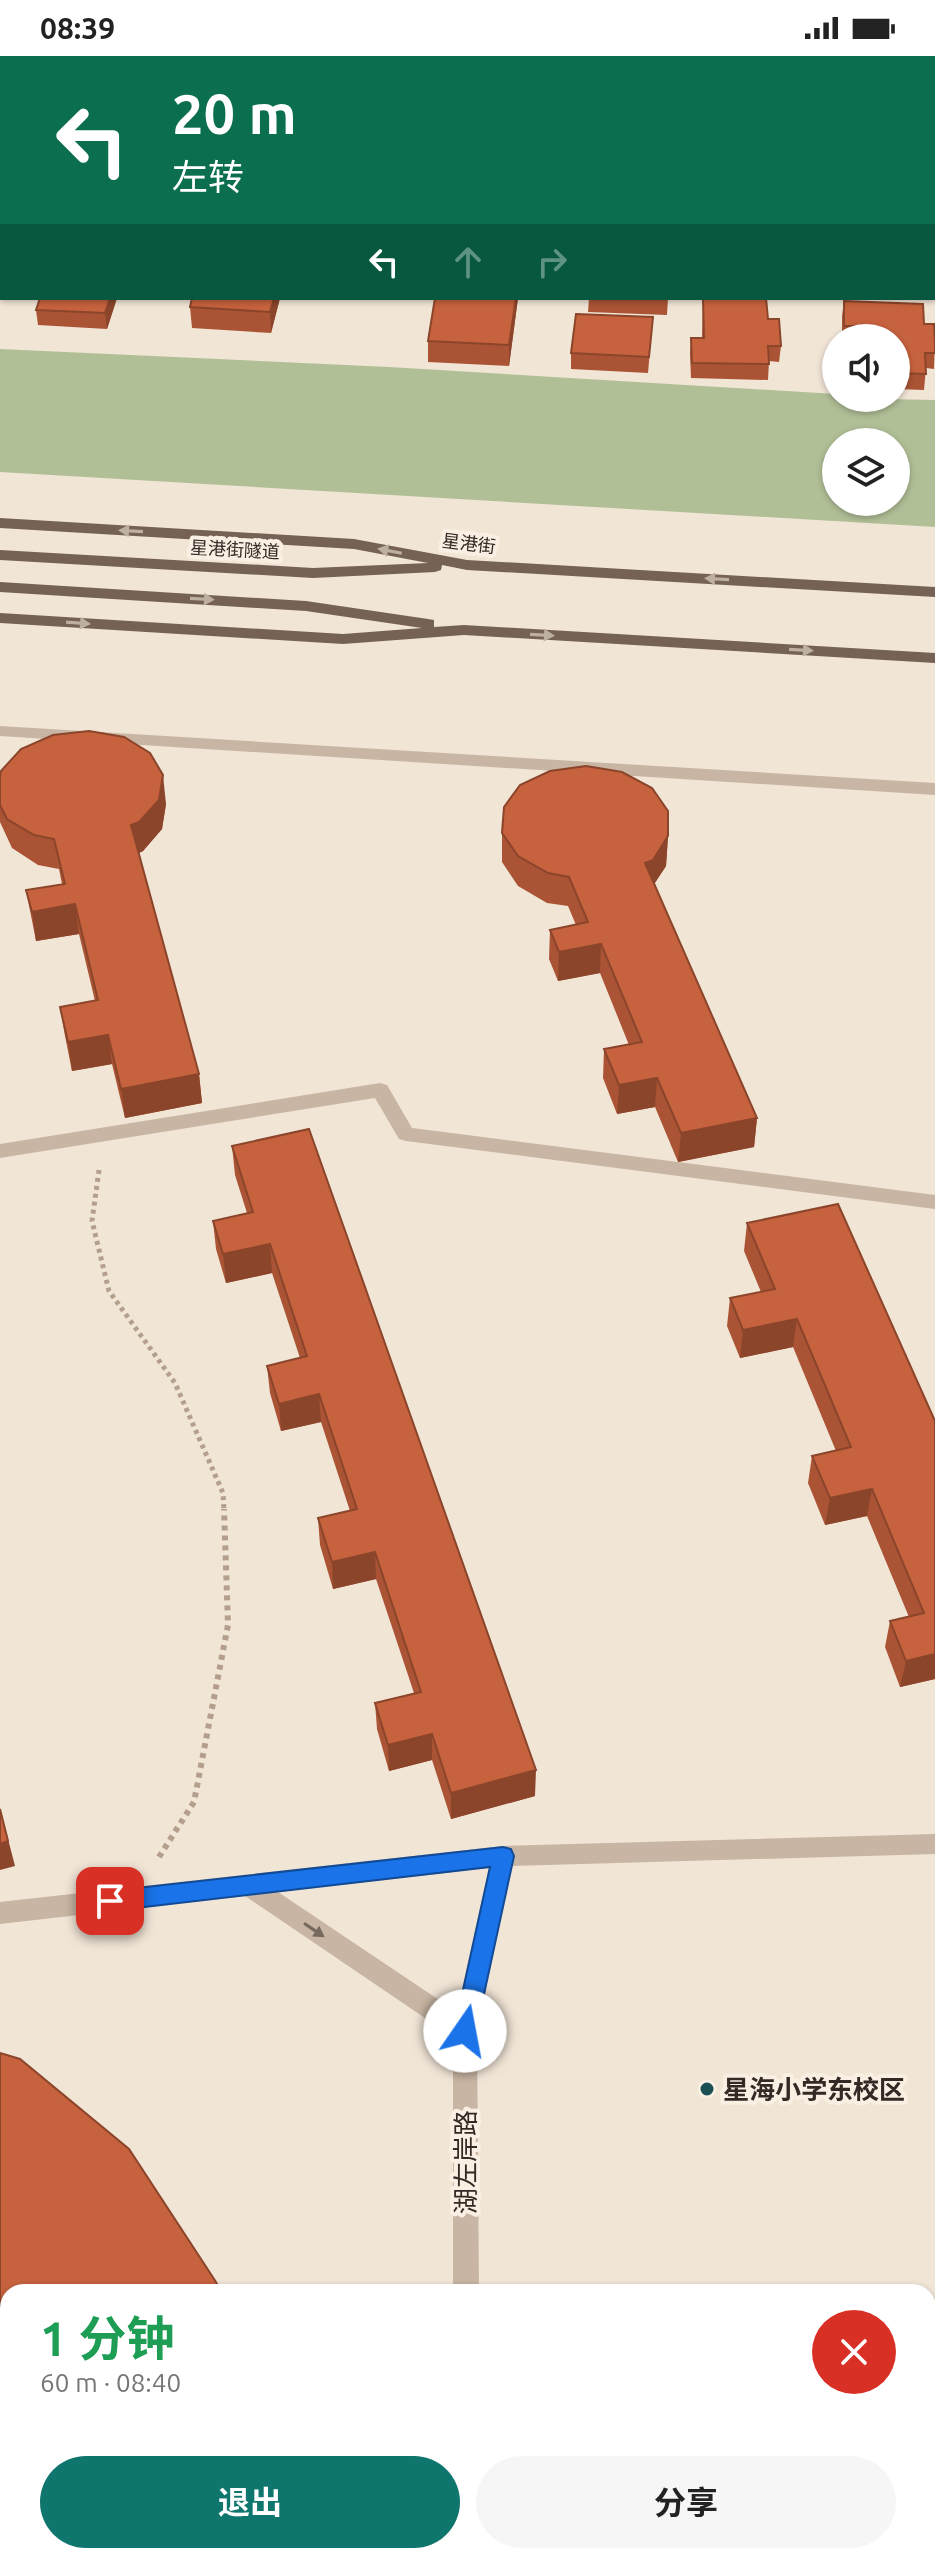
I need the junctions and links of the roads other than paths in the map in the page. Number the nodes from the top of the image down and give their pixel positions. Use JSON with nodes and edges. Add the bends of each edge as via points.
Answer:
{"nodes":[{"id":1,"x":0,"y":523,"type":"edge"},
{"id":2,"x":0,"y":555,"type":"edge"},
{"id":3,"x":467,"y":565,"type":"junction"},
{"id":4,"x":0,"y":587,"type":"edge"},
{"id":5,"x":935,"y":592,"type":"edge"},
{"id":6,"x":0,"y":618,"type":"edge"},
{"id":7,"x":464,"y":630,"type":"junction"},
{"id":8,"x":935,"y":658,"type":"edge"},
{"id":9,"x":0,"y":731,"type":"edge"},
{"id":10,"x":935,"y":789,"type":"edge"},
{"id":11,"x":0,"y":1151,"type":"edge"},
{"id":12,"x":935,"y":1202,"type":"edge"},
{"id":13,"x":935,"y":1844,"type":"edge"},
{"id":14,"x":503,"y":1856,"type":"junction"},
{"id":15,"x":250,"y":1886,"type":"junction"},
{"id":16,"x":0,"y":1913,"type":"edge"},
{"id":17,"x":465,"y":2031,"type":"junction"},
{"id":18,"x":466,"y":2284,"type":"edge"}],
"edges":[{"from":3,"to":1,"type":"main road","name":"星港街","one_way":true,"via":[[354,544]]},
{"from":2,"to":3,"type":"main road","name":"星港街隧道","via":[[313,573]]},
{"from":5,"to":3,"type":"main road","name":"星港街","one_way":true},
{"from":4,"to":7,"type":"main road","one_way":true,"via":[[306,606]]},
{"from":6,"to":7,"type":"main road","one_way":true,"via":[[343,639]]},
{"from":7,"to":8,"type":"main road","one_way":true},
{"from":9,"to":10,"type":"street"},
{"from":11,"to":12,"type":"street","via":[[380,1090],[406,1134]]},
{"from":13,"to":14,"type":"street"},
{"from":14,"to":15,"type":"street"},
{"from":14,"to":17,"type":"street","name":"湖左岸路"},
{"from":15,"to":16,"type":"street"},
{"from":15,"to":17,"type":"street","one_way":true},
{"from":17,"to":18,"type":"street","name":"湖左岸路"}]}
